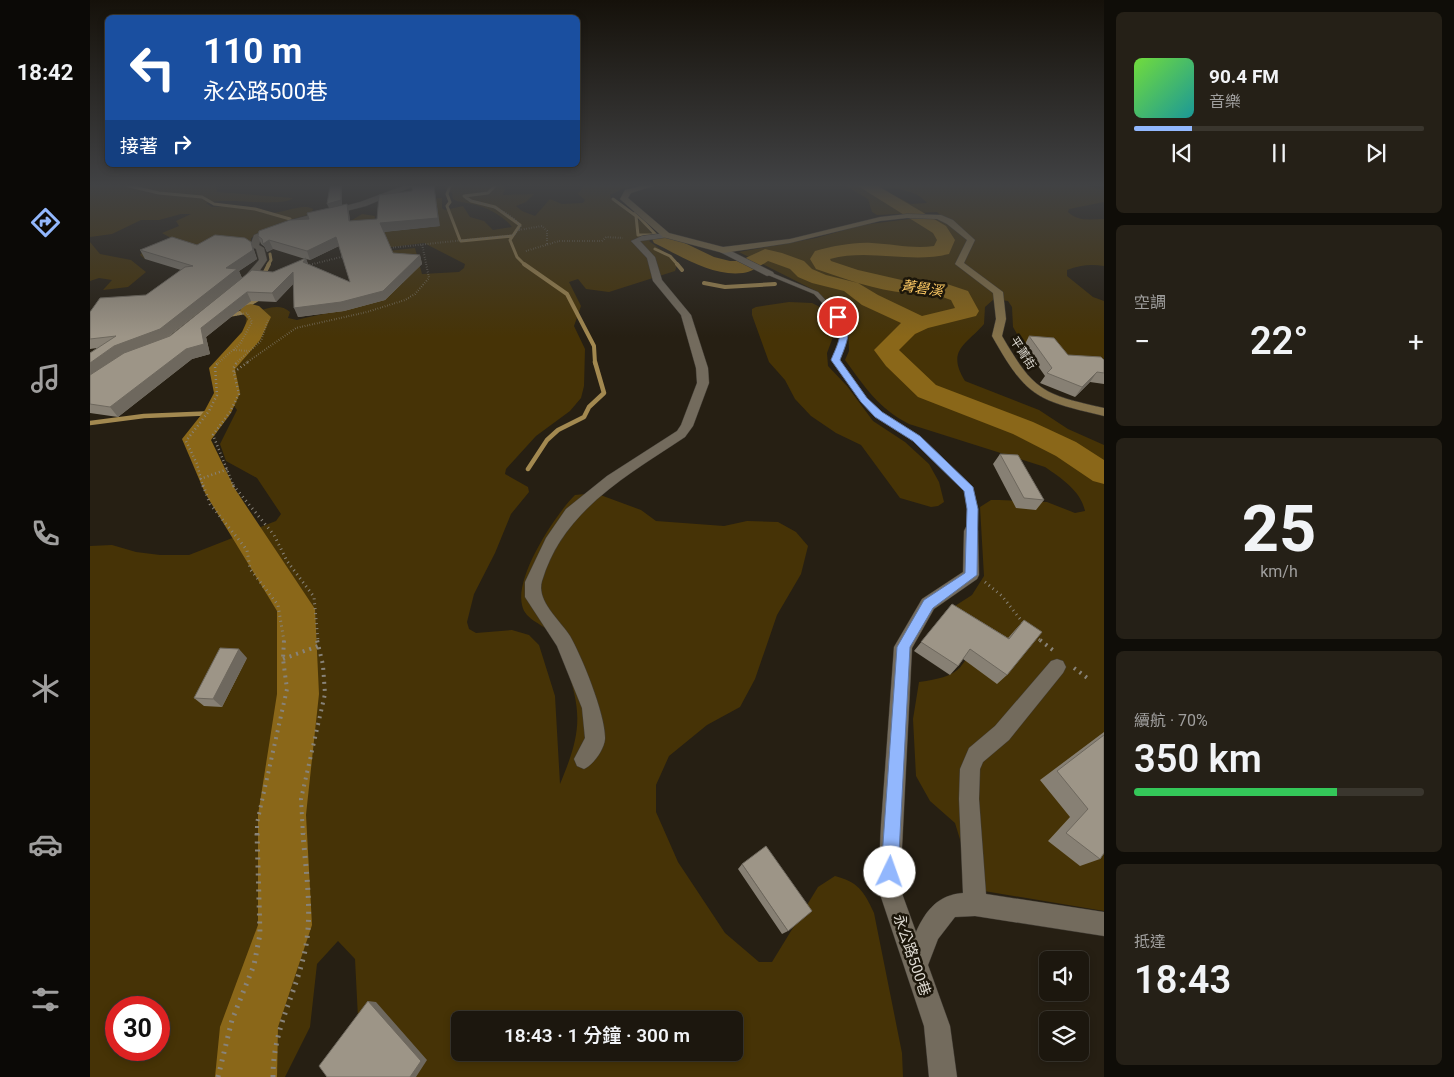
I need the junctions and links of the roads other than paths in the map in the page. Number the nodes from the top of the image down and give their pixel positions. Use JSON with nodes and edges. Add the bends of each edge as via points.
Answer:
{"nodes":[{"id":1,"x":258,"y":236,"type":"edge"},
{"id":2,"x":663,"y":236,"type":"edge"},
{"id":3,"x":670,"y":236,"type":"edge"},
{"id":4,"x":809,"y":236,"type":"edge"},
{"id":5,"x":967,"y":236,"type":"edge"},
{"id":6,"x":723,"y":250,"type":"junction"},
{"id":7,"x":770,"y":274,"type":"joint"},
{"id":8,"x":233,"y":293,"type":"edge"},
{"id":9,"x":1104,"y":412,"type":"edge"},
{"id":10,"x":972,"y":531,"type":"joint"},
{"id":11,"x":1061,"y":661,"type":"road end"},
{"id":12,"x":584,"y":759,"type":"dead end"},
{"id":13,"x":975,"y":904,"type":"junction"},
{"id":14,"x":1104,"y":924,"type":"edge"},
{"id":15,"x":916,"y":965,"type":"junction"},
{"id":16,"x":943,"y":1077,"type":"edge"}],
"edges":[{"from":1,"to":8,"type":"street","via":[[254,246],[260,248],[263,260],[251,277]]},
{"from":2,"to":12,"type":"street","via":[[635,241],[651,257],[658,281],[690,323],[703,383],[687,426],[681,434],[612,479],[571,513],[551,542],[533,582],[534,597],[564,642],[591,708],[595,740]]},
{"from":3,"to":6,"type":"street"},
{"from":4,"to":6,"type":"street","name":"平菁街"},
{"from":5,"to":9,"type":"street","name":"平菁街","via":[[971,240],[959,264],[998,292],[1001,319],[997,336],[1028,384],[1064,402]]},
{"from":6,"to":7,"type":"street"},
{"from":7,"to":10,"type":"lane","via":[[816,293],[844,323],[845,336],[836,360],[878,414],[917,438],[969,490]]},
{"from":10,"to":15,"type":"street","name":"永公路500巷","via":[[971,575],[928,604],[904,647],[889,888]]},
{"from":11,"to":13,"type":"street","via":[[1002,733],[976,755],[970,768]]},
{"from":13,"to":14,"type":"street"},
{"from":13,"to":15,"type":"street","via":[[949,906],[929,931]]},
{"from":15,"to":16,"type":"street","name":"永公路500巷","via":[[937,1026]]}]}
